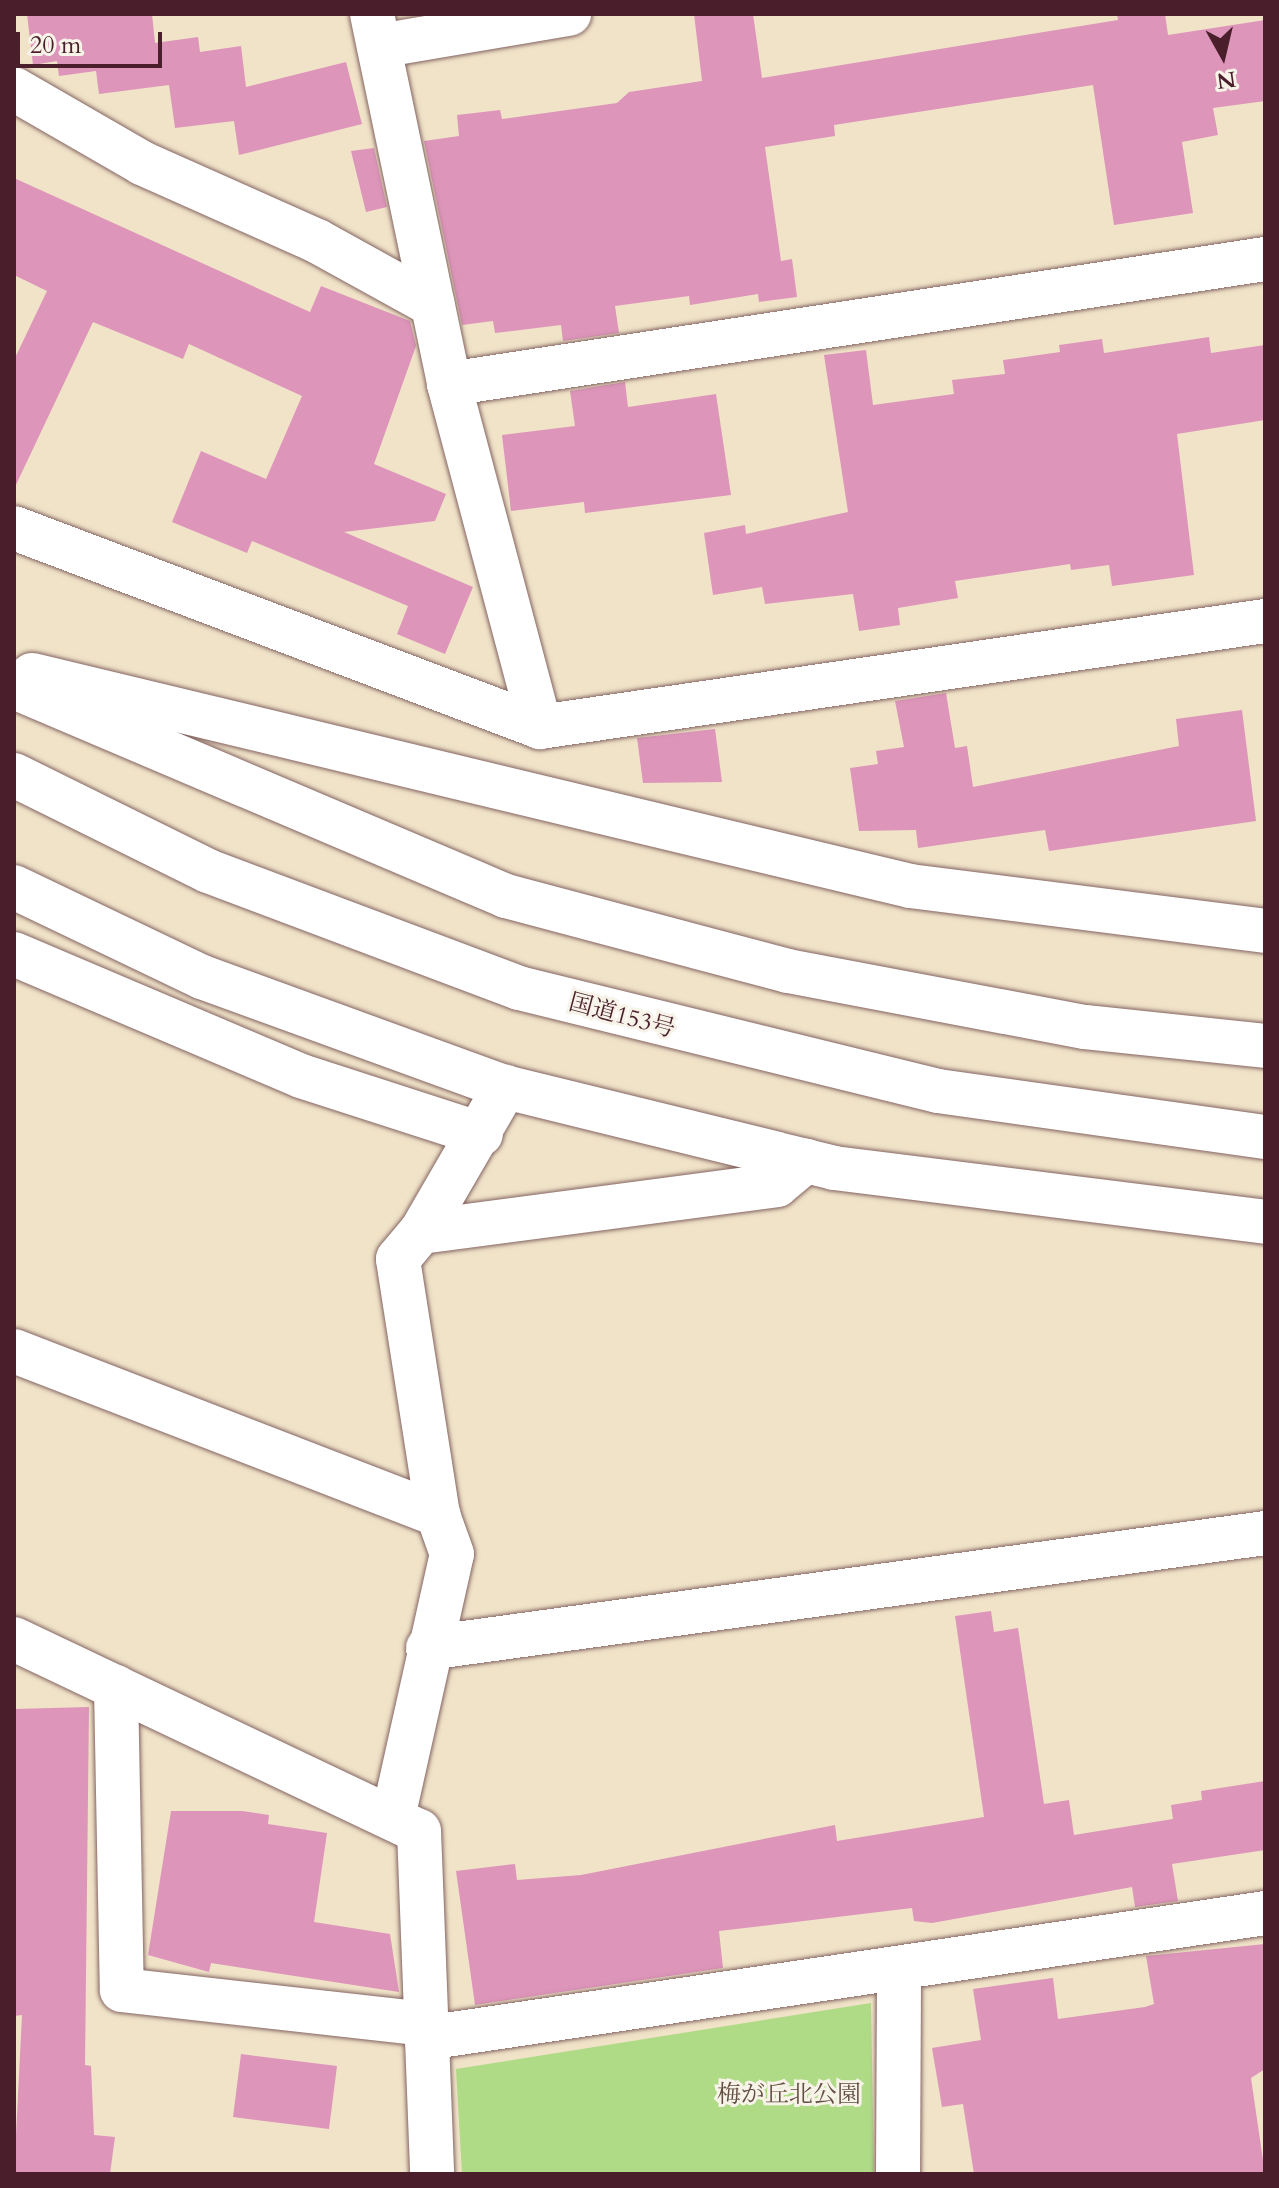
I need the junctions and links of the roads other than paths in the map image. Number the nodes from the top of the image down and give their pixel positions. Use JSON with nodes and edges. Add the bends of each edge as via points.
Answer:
{"nodes":[{"id":1,"x":569,"y":14,"type":"edge"},
{"id":2,"x":376,"y":30,"type":"edge"},
{"id":3,"x":14,"y":89,"type":"edge"},
{"id":4,"x":1265,"y":259,"type":"edge"},
{"id":5,"x":433,"y":305,"type":"junction"},
{"id":6,"x":449,"y":384,"type":"junction"},
{"id":7,"x":14,"y":528,"type":"edge"},
{"id":8,"x":1265,"y":621,"type":"edge"},
{"id":9,"x":14,"y":671,"type":"edge"},
{"id":10,"x":14,"y":687,"type":"edge"},
{"id":11,"x":540,"y":727,"type":"junction"},
{"id":12,"x":14,"y":775,"type":"edge"},
{"id":13,"x":14,"y":887,"type":"edge"},
{"id":14,"x":1265,"y":931,"type":"edge"},
{"id":15,"x":14,"y":954,"type":"edge"},
{"id":16,"x":1265,"y":1046,"type":"edge"},
{"id":17,"x":505,"y":1087,"type":"junction"},
{"id":18,"x":481,"y":1134,"type":"junction"},
{"id":19,"x":1265,"y":1137,"type":"edge"},
{"id":20,"x":806,"y":1161,"type":"junction"},
{"id":21,"x":1265,"y":1222,"type":"edge"},
{"id":22,"x":421,"y":1232,"type":"junction"},
{"id":23,"x":14,"y":1351,"type":"edge"},
{"id":24,"x":438,"y":1515,"type":"junction"},
{"id":25,"x":1265,"y":1533,"type":"edge"},
{"id":26,"x":14,"y":1639,"type":"edge"},
{"id":27,"x":428,"y":1648,"type":"junction"},
{"id":28,"x":116,"y":1687,"type":"junction"},
{"id":29,"x":394,"y":1813,"type":"junction"},
{"id":30,"x":1265,"y":1913,"type":"edge"},
{"id":31,"x":899,"y":1973,"type":"junction"},
{"id":32,"x":425,"y":2031,"type":"junction"},
{"id":33,"x":432,"y":2174,"type":"edge"},
{"id":34,"x":898,"y":2174,"type":"edge"}],
"edges":[{"from":1,"to":2,"type":"main road"},
{"from":2,"to":5,"type":"main road"},
{"from":3,"to":5,"type":"main road","via":[[142,163],[317,241]]},
{"from":4,"to":6,"type":"main road"},
{"from":5,"to":6,"type":"main road"},
{"from":6,"to":11,"type":"main road"},
{"from":7,"to":11,"type":"main road"},
{"from":8,"to":11,"type":"main road"},
{"from":9,"to":14,"type":"main road","via":[[910,886]]},
{"from":10,"to":16,"type":"main road","via":[[506,896],[788,971],[1085,1027]]},
{"from":12,"to":19,"type":"main road","name":"国道153号","via":[[208,871],[519,988],[938,1091]]},
{"from":13,"to":17,"type":"main road","via":[[202,977]]},
{"from":15,"to":18,"type":"main road","via":[[301,1076]]},
{"from":17,"to":18,"type":"main road"},
{"from":17,"to":20,"type":"main road"},
{"from":18,"to":22,"type":"main road"},
{"from":20,"to":21,"type":"main road"},
{"from":20,"to":22,"type":"main road","via":[[777,1185]]},
{"from":22,"to":24,"type":"main road","via":[[398,1259]]},
{"from":23,"to":24,"type":"main road"},
{"from":24,"to":27,"type":"main road","via":[[452,1554]]},
{"from":25,"to":27,"type":"main road"},
{"from":26,"to":28,"type":"main road"},
{"from":27,"to":29,"type":"main road"},
{"from":28,"to":29,"type":"main road"},
{"from":28,"to":32,"type":"main road","via":[[122,1990]]},
{"from":29,"to":32,"type":"main road","via":[[419,1831]]},
{"from":30,"to":31,"type":"main road"},
{"from":31,"to":32,"type":"main road"},
{"from":31,"to":34,"type":"main road"},
{"from":32,"to":33,"type":"main road"}]}
